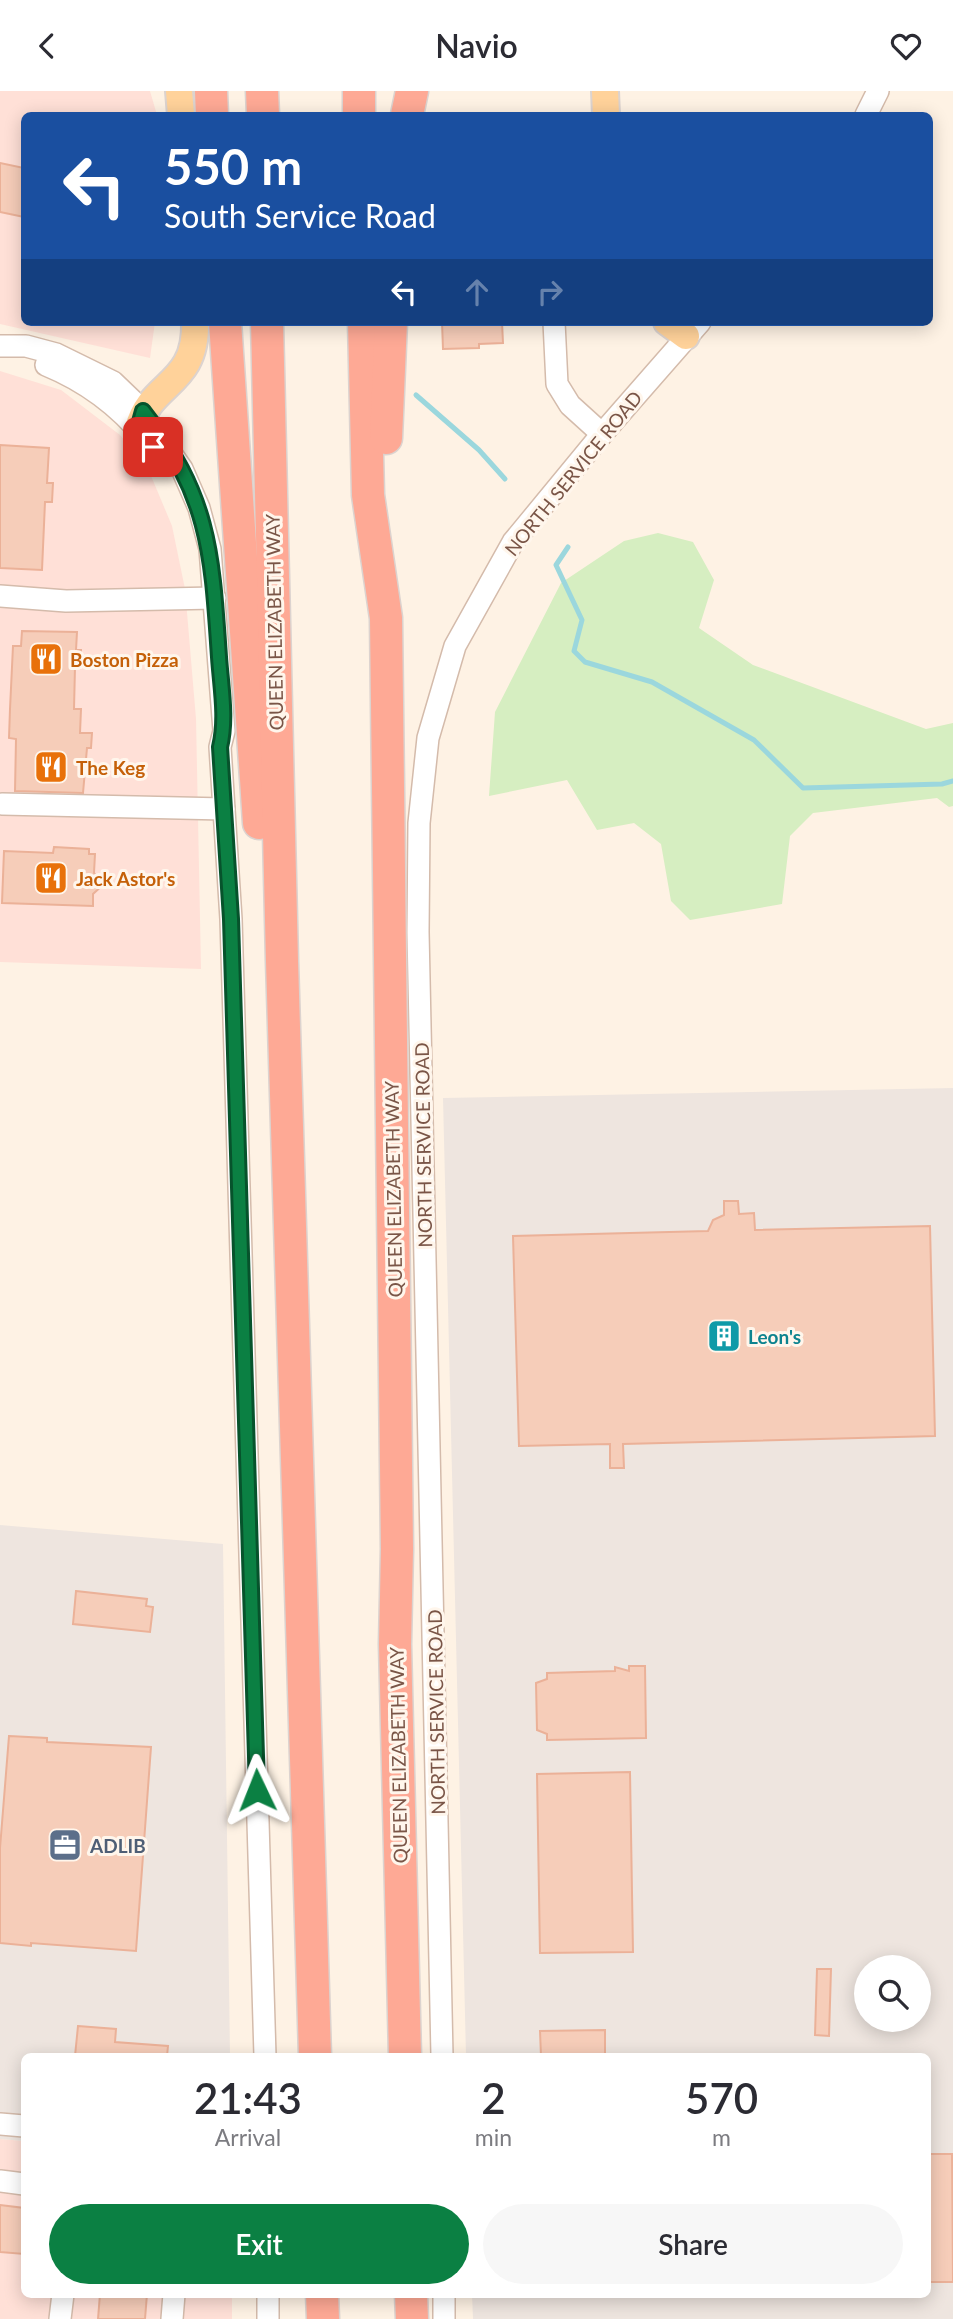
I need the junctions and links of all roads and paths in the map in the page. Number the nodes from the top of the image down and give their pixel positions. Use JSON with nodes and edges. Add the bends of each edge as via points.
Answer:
{"nodes":[{"id":1,"x":179,"y":91,"type":"edge"},
{"id":2,"x":211,"y":91,"type":"edge"},
{"id":3,"x":262,"y":91,"type":"edge"},
{"id":4,"x":359,"y":91,"type":"edge"},
{"id":5,"x":412,"y":91,"type":"edge"},
{"id":6,"x":604,"y":91,"type":"edge"},
{"id":7,"x":878,"y":91,"type":"edge"},
{"id":8,"x":181,"y":112,"type":"edge"},
{"id":9,"x":212,"y":112,"type":"edge"},
{"id":10,"x":262,"y":112,"type":"edge"},
{"id":11,"x":359,"y":112,"type":"edge"},
{"id":12,"x":408,"y":112,"type":"edge"},
{"id":13,"x":606,"y":112,"type":"edge"},
{"id":14,"x":868,"y":112,"type":"edge"},
{"id":15,"x":195,"y":326,"type":"edge"},
{"id":16,"x":225,"y":326,"type":"edge"},
{"id":17,"x":267,"y":326,"type":"edge"},
{"id":18,"x":364,"y":326,"type":"edge"},
{"id":19,"x":391,"y":326,"type":"edge"},
{"id":20,"x":554,"y":326,"type":"edge"},
{"id":21,"x":685,"y":327,"type":"edge"},
{"id":22,"x":4,"y":346,"type":"edge"},
{"id":23,"x":140,"y":420,"type":"junction"},
{"id":24,"x":602,"y":434,"type":"junction"},
{"id":25,"x":0,"y":596,"type":"edge"},
{"id":26,"x":208,"y":599,"type":"junction"},
{"id":27,"x":386,"y":618,"type":"junction"},
{"id":28,"x":2,"y":804,"type":"edge"},
{"id":29,"x":224,"y":809,"type":"junction"},
{"id":30,"x":282,"y":961,"type":"junction"},
{"id":31,"x":265,"y":2053,"type":"edge"},
{"id":32,"x":315,"y":2053,"type":"edge"},
{"id":33,"x":405,"y":2053,"type":"edge"},
{"id":34,"x":442,"y":2053,"type":"edge"},
{"id":35,"x":0,"y":2124,"type":"edge"},
{"id":36,"x":21,"y":2126,"type":"edge"},
{"id":37,"x":0,"y":2181,"type":"edge"},
{"id":38,"x":21,"y":2184,"type":"edge"},
{"id":39,"x":63,"y":2298,"type":"edge"},
{"id":40,"x":174,"y":2298,"type":"edge"},
{"id":41,"x":268,"y":2298,"type":"edge"},
{"id":42,"x":322,"y":2298,"type":"edge"},
{"id":43,"x":411,"y":2298,"type":"edge"},
{"id":44,"x":444,"y":2298,"type":"edge"},
{"id":45,"x":60,"y":2319,"type":"edge"},
{"id":46,"x":172,"y":2319,"type":"edge"},
{"id":47,"x":268,"y":2319,"type":"edge"},
{"id":48,"x":323,"y":2319,"type":"edge"},
{"id":49,"x":412,"y":2319,"type":"edge"},
{"id":50,"x":444,"y":2319,"type":"edge"}],
"edges":[{"from":1,"to":8,"type":"main road"},
{"from":2,"to":9,"type":"highway"},
{"from":3,"to":10,"type":"highway"},
{"from":4,"to":11,"type":"highway"},
{"from":5,"to":12,"type":"highway"},
{"from":6,"to":13,"type":"main road"},
{"from":7,"to":14,"type":"street"},
{"from":15,"to":23,"type":"main road","via":[[188,364]]},
{"from":16,"to":30,"type":"highway","via":[[263,891]]},
{"from":17,"to":30,"type":"highway","name":"QUEEN ELIZABETH WAY"},
{"from":18,"to":27,"type":"highway","name":"QUEEN ELIZABETH WAY","via":[[368,495]]},
{"from":19,"to":27,"type":"highway"},
{"from":20,"to":24,"type":"street","via":[[557,384],[570,405]]},
{"from":21,"to":24,"type":"street","name":"NORTH SERVICE ROAD"},
{"from":22,"to":23,"type":"street","via":[[26,346],[85,366],[120,387]]},
{"from":23,"to":26,"type":"street","via":[[175,457],[194,495],[208,542]]},
{"from":24,"to":34,"type":"street","name":"NORTH SERVICE ROAD","via":[[513,542],[455,646],[428,738],[419,823]]},
{"from":25,"to":26,"type":"street","via":[[66,601]]},
{"from":26,"to":29,"type":"street","via":[[224,730],[220,747]]},
{"from":27,"to":33,"type":"highway","name":"QUEEN ELIZABETH WAY","via":[[395,1644]]},
{"from":28,"to":29,"type":"street"},
{"from":29,"to":31,"type":"street","via":[[232,933]]},
{"from":30,"to":32,"type":"highway","name":"QUEEN ELIZABETH WAY"},
{"from":35,"to":36,"type":"street"},
{"from":37,"to":38,"type":"street"},
{"from":39,"to":45,"type":"street"},
{"from":40,"to":46,"type":"street"},
{"from":41,"to":47,"type":"street"},
{"from":42,"to":48,"type":"highway"},
{"from":43,"to":49,"type":"highway"},
{"from":44,"to":50,"type":"street"}]}
